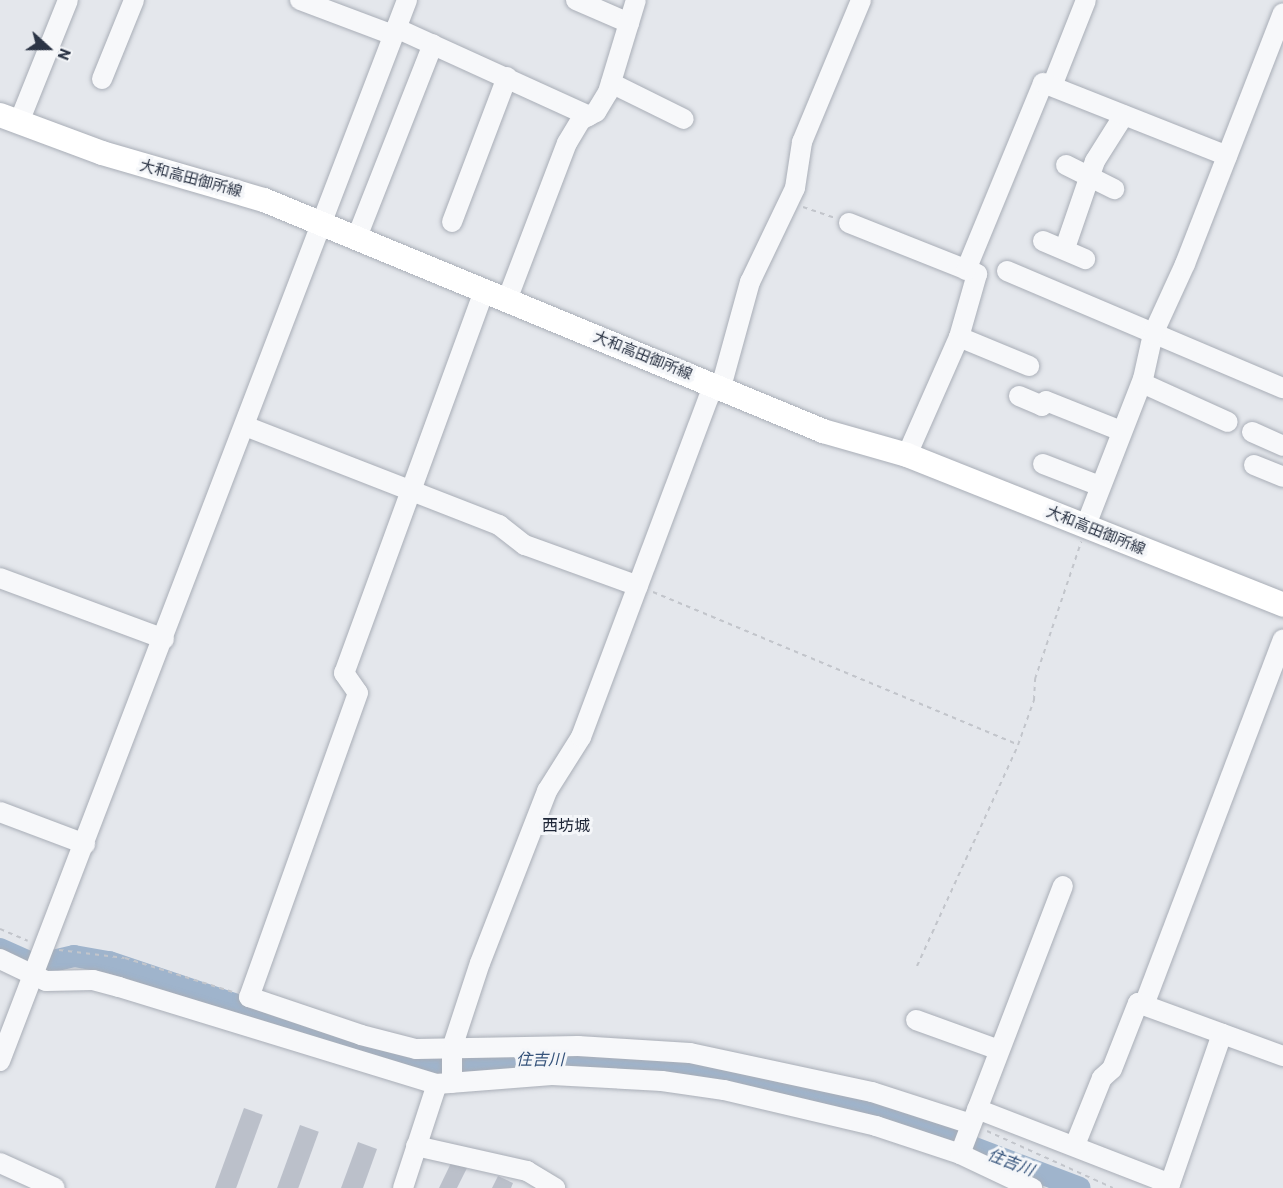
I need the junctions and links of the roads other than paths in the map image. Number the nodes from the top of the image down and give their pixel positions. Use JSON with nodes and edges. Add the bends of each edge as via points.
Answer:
{"nodes":[{"id":1,"x":68,"y":0,"type":"edge"},
{"id":2,"x":134,"y":0,"type":"edge"},
{"id":3,"x":300,"y":0,"type":"edge"},
{"id":4,"x":407,"y":0,"type":"edge"},
{"id":5,"x":576,"y":0,"type":"edge"},
{"id":6,"x":636,"y":0,"type":"edge"},
{"id":7,"x":861,"y":0,"type":"edge"},
{"id":8,"x":1086,"y":0,"type":"edge"},
{"id":9,"x":1283,"y":14,"type":"edge"},
{"id":10,"x":629,"y":23,"type":"junction"},
{"id":11,"x":395,"y":32,"type":"junction"},
{"id":12,"x":433,"y":44,"type":"junction"},
{"id":13,"x":507,"y":77,"type":"junction"},
{"id":14,"x":102,"y":79,"type":"dead end"},
{"id":15,"x":611,"y":83,"type":"junction"},
{"id":16,"x":1052,"y":86,"type":"junction"},
{"id":17,"x":1124,"y":115,"type":"junction"},
{"id":18,"x":589,"y":116,"type":"junction"},
{"id":19,"x":9,"y":119,"type":"edge"},
{"id":20,"x":684,"y":119,"type":"dead end"},
{"id":21,"x":1227,"y":156,"type":"junction"},
{"id":22,"x":1066,"y":165,"type":"dead end"},
{"id":23,"x":1089,"y":174,"type":"junction"},
{"id":24,"x":1114,"y":189,"type":"dead end"},
{"id":25,"x":321,"y":222,"type":"junction"},
{"id":26,"x":452,"y":222,"type":"dead end"},
{"id":27,"x":849,"y":223,"type":"road end"},
{"id":28,"x":357,"y":237,"type":"junction"},
{"id":29,"x":1043,"y":241,"type":"dead end"},
{"id":30,"x":1065,"y":248,"type":"junction"},
{"id":31,"x":1085,"y":259,"type":"dead end"},
{"id":32,"x":966,"y":270,"type":"junction"},
{"id":33,"x":1007,"y":271,"type":"dead end"},
{"id":34,"x":484,"y":291,"type":"junction"},
{"id":35,"x":507,"y":300,"type":"junction"},
{"id":36,"x":1153,"y":334,"type":"junction"},
{"id":37,"x":959,"y":337,"type":"junction"},
{"id":38,"x":1029,"y":366,"type":"dead end"},
{"id":39,"x":1142,"y":383,"type":"junction"},
{"id":40,"x":717,"y":385,"type":"junction"},
{"id":41,"x":1283,"y":388,"type":"edge"},
{"id":42,"x":1019,"y":396,"type":"dead end"},
{"id":43,"x":1228,"y":422,"type":"dead end"},
{"id":44,"x":246,"y":426,"type":"junction"},
{"id":45,"x":1121,"y":431,"type":"junction"},
{"id":46,"x":1252,"y":432,"type":"dead end"},
{"id":47,"x":1283,"y":446,"type":"edge"},
{"id":48,"x":907,"y":455,"type":"junction"},
{"id":49,"x":1043,"y":464,"type":"dead end"},
{"id":50,"x":1254,"y":465,"type":"dead end"},
{"id":51,"x":1283,"y":477,"type":"edge"},
{"id":52,"x":1100,"y":486,"type":"junction"},
{"id":53,"x":410,"y":492,"type":"junction"},
{"id":54,"x":1086,"y":525,"type":"junction"},
{"id":55,"x":0,"y":579,"type":"edge"},
{"id":56,"x":638,"y":586,"type":"junction"},
{"id":57,"x":1283,"y":605,"type":"edge"},
{"id":58,"x":164,"y":639,"type":"junction"},
{"id":59,"x":1283,"y":640,"type":"edge"},
{"id":60,"x":0,"y":812,"type":"edge"},
{"id":61,"x":85,"y":844,"type":"junction"},
{"id":62,"x":1063,"y":886,"type":"dead end"},
{"id":63,"x":0,"y":959,"type":"edge"},
{"id":64,"x":33,"y":976,"type":"junction"},
{"id":65,"x":1144,"y":1005,"type":"junction"},
{"id":66,"x":916,"y":1020,"type":"dead end"},
{"id":67,"x":1222,"y":1034,"type":"junction"},
{"id":68,"x":452,"y":1048,"type":"junction"},
{"id":69,"x":999,"y":1050,"type":"junction"},
{"id":70,"x":1283,"y":1056,"type":"edge"},
{"id":71,"x":0,"y":1061,"type":"edge"},
{"id":72,"x":444,"y":1083,"type":"junction"},
{"id":73,"x":974,"y":1116,"type":"junction"},
{"id":74,"x":1075,"y":1145,"type":"junction"},
{"id":75,"x":416,"y":1146,"type":"junction"},
{"id":76,"x":960,"y":1154,"type":"junction"},
{"id":77,"x":0,"y":1163,"type":"edge"},
{"id":78,"x":55,"y":1188,"type":"edge"},
{"id":79,"x":403,"y":1188,"type":"edge"},
{"id":80,"x":555,"y":1188,"type":"edge"},
{"id":81,"x":1032,"y":1188,"type":"edge"}],
"edges":[{"from":1,"to":19,"type":"street"},
{"from":2,"to":14,"type":"street"},
{"from":3,"to":11,"type":"street"},
{"from":4,"to":11,"type":"street"},
{"from":5,"to":10,"type":"street"},
{"from":6,"to":10,"type":"street"},
{"from":7,"to":40,"type":"street","via":[[802,142],[799,177],[750,282]]},
{"from":8,"to":16,"type":"street"},
{"from":9,"to":21,"type":"street"},
{"from":10,"to":15,"type":"street"},
{"from":11,"to":12,"type":"street"},
{"from":11,"to":25,"type":"street"},
{"from":12,"to":13,"type":"street"},
{"from":12,"to":28,"type":"street"},
{"from":13,"to":18,"type":"street"},
{"from":13,"to":26,"type":"street"},
{"from":15,"to":18,"type":"street","via":[[602,104]]},
{"from":15,"to":20,"type":"street"},
{"from":16,"to":17,"type":"street"},
{"from":16,"to":32,"type":"street","via":[[1043,83]]},
{"from":17,"to":21,"type":"street"},
{"from":17,"to":23,"type":"street"},
{"from":18,"to":35,"type":"street","via":[[581,120],[567,143]]},
{"from":19,"to":25,"type":"main road","name":"大和高田御所線","via":[[102,153],[235,190]]},
{"from":21,"to":36,"type":"street"},
{"from":22,"to":23,"type":"street"},
{"from":23,"to":24,"type":"street"},
{"from":23,"to":30,"type":"street"},
{"from":25,"to":28,"type":"main road","name":"大和高田御所線"},
{"from":25,"to":44,"type":"street"},
{"from":27,"to":32,"type":"street"},
{"from":28,"to":34,"type":"main road","name":"大和高田御所線"},
{"from":29,"to":30,"type":"street"},
{"from":30,"to":31,"type":"street"},
{"from":32,"to":37,"type":"street","via":[[977,274]]},
{"from":33,"to":36,"type":"street"},
{"from":34,"to":35,"type":"main road","name":"大和高田御所線"},
{"from":34,"to":53,"type":"street"},
{"from":35,"to":40,"type":"main road","name":"大和高田御所線"},
{"from":36,"to":39,"type":"street"},
{"from":36,"to":41,"type":"street"},
{"from":37,"to":38,"type":"street"},
{"from":37,"to":48,"type":"street"},
{"from":39,"to":43,"type":"street"},
{"from":39,"to":45,"type":"street"},
{"from":40,"to":48,"type":"main road","name":"大和高田御所線","via":[[823,431]]},
{"from":40,"to":56,"type":"street"},
{"from":42,"to":45,"type":"street","via":[[1042,406],[1046,401]]},
{"from":44,"to":53,"type":"street"},
{"from":44,"to":58,"type":"street"},
{"from":45,"to":52,"type":"street"},
{"from":46,"to":47,"type":"street"},
{"from":48,"to":54,"type":"main road","name":"大和高田御所線"},
{"from":49,"to":52,"type":"street"},
{"from":50,"to":51,"type":"street"},
{"from":52,"to":54,"type":"street"},
{"from":53,"to":56,"type":"street","via":[[499,525],[525,545]]},
{"from":53,"to":68,"type":"street","via":[[344,673],[358,693],[249,997],[416,1049]]},
{"from":54,"to":57,"type":"main road","name":"大和高田御所線"},
{"from":55,"to":58,"type":"street"},
{"from":56,"to":68,"type":"street","via":[[581,737],[543,802],[480,963]]},
{"from":58,"to":61,"type":"street"},
{"from":59,"to":65,"type":"street"},
{"from":60,"to":61,"type":"street"},
{"from":61,"to":64,"type":"street"},
{"from":62,"to":69,"type":"street"},
{"from":63,"to":64,"type":"street"},
{"from":64,"to":71,"type":"street"},
{"from":64,"to":72,"type":"street","via":[[46,981],[93,980]]},
{"from":65,"to":67,"type":"street"},
{"from":65,"to":74,"type":"street","via":[[1138,1003],[1112,1070],[1102,1078]]},
{"from":66,"to":69,"type":"street"},
{"from":67,"to":70,"type":"street"},
{"from":67,"to":74,"type":"street","via":[[1170,1184]]},
{"from":68,"to":72,"type":"street"},
{"from":68,"to":73,"type":"street","via":[[578,1046],[690,1053]]},
{"from":69,"to":73,"type":"street"},
{"from":72,"to":75,"type":"street"},
{"from":72,"to":76,"type":"street","via":[[552,1075],[662,1081],[833,1114]]},
{"from":73,"to":74,"type":"street"},
{"from":73,"to":76,"type":"street"},
{"from":75,"to":79,"type":"street"},
{"from":75,"to":80,"type":"street","via":[[527,1171]]},
{"from":76,"to":81,"type":"street"},
{"from":77,"to":78,"type":"street"}]}
